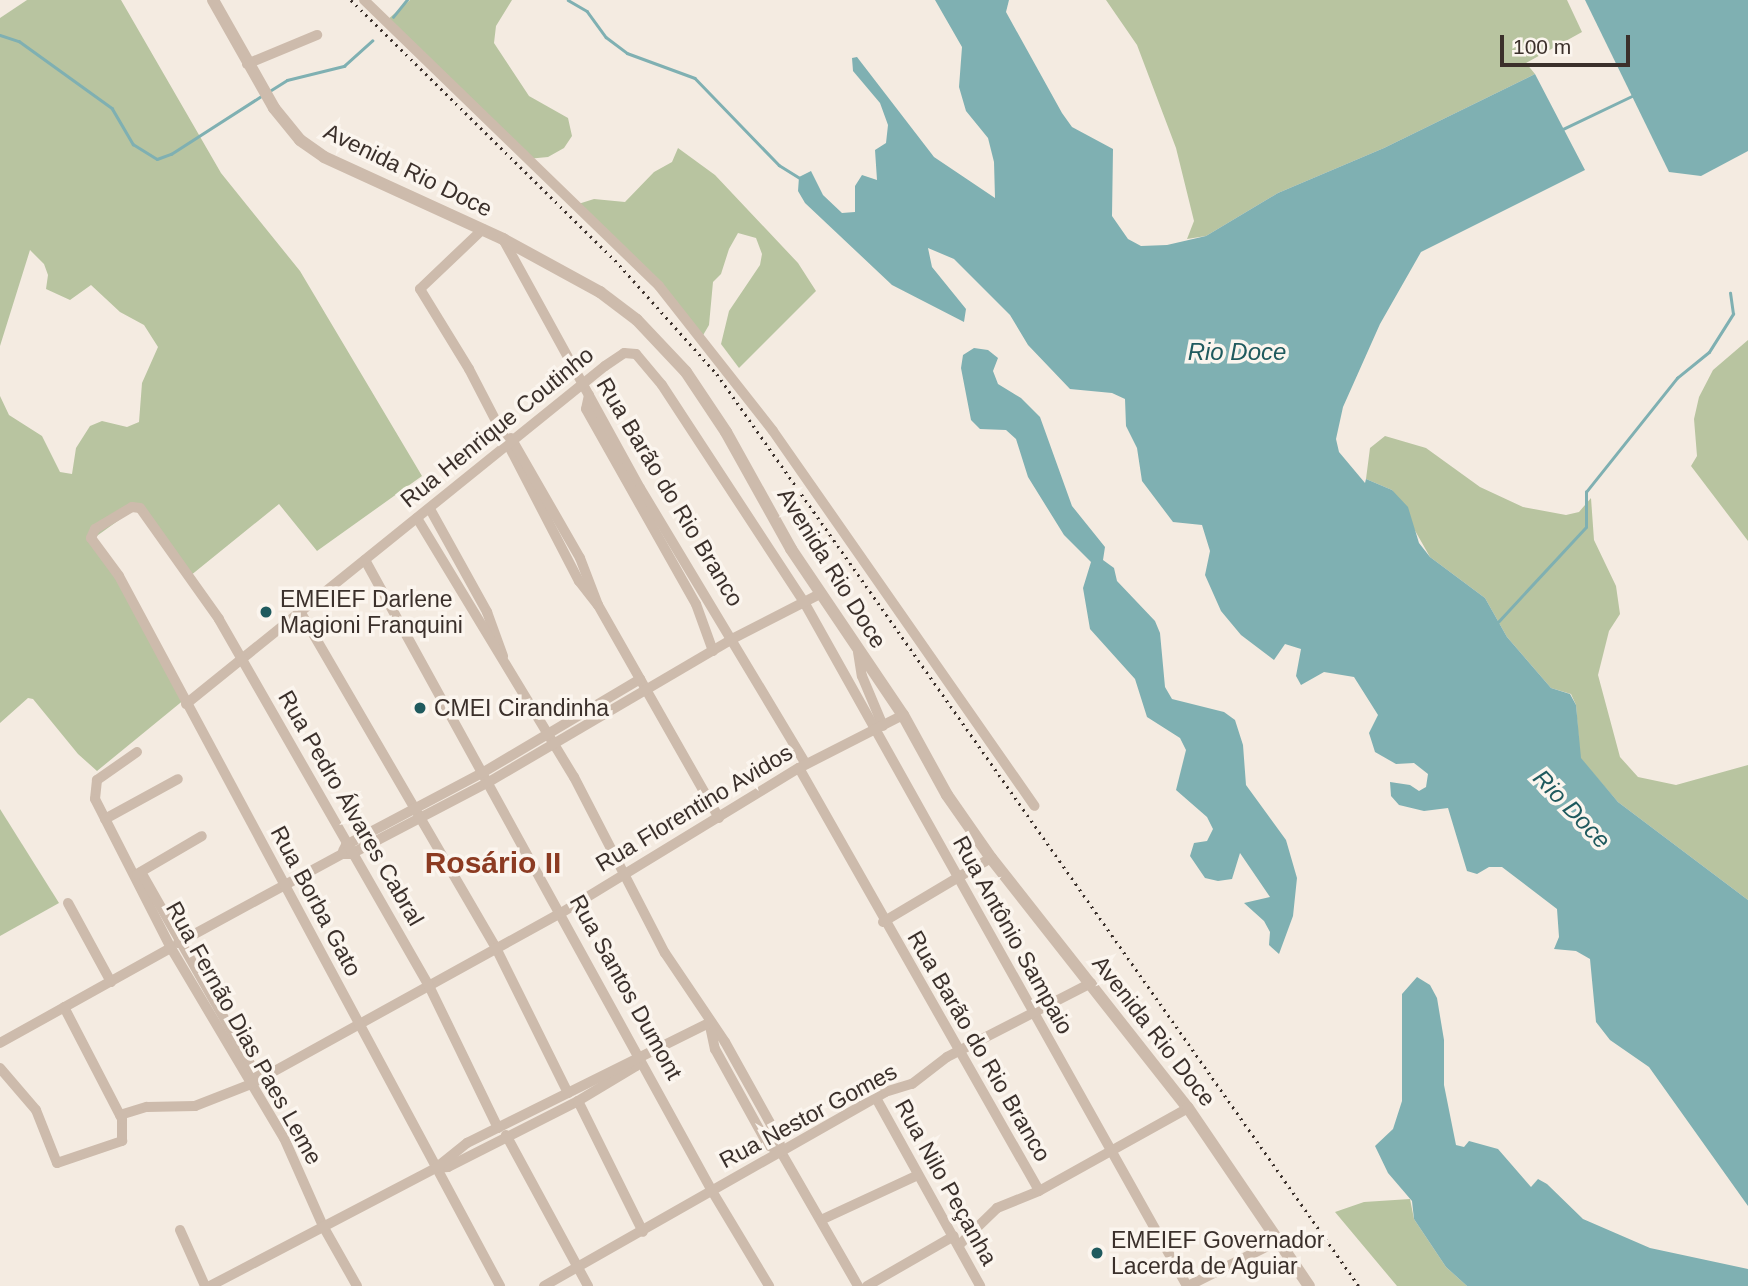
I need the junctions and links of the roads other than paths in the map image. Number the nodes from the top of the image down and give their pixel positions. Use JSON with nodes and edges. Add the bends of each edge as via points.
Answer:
{"nodes":[{"id":1,"x":213,"y":0,"type":"edge"},
{"id":2,"x":364,"y":0,"type":"edge"},
{"id":3,"x":317,"y":35,"type":"dead end"},
{"id":4,"x":247,"y":64,"type":"junction"},
{"id":5,"x":483,"y":229,"type":"junction"},
{"id":6,"x":503,"y":239,"type":"junction"},
{"id":7,"x":585,"y":390,"type":"junction"},
{"id":8,"x":511,"y":444,"type":"junction"},
{"id":9,"x":430,"y":509,"type":"junction"},
{"id":10,"x":416,"y":518,"type":"junction"},
{"id":11,"x":91,"y":538,"type":"joint"},
{"id":12,"x":365,"y":560,"type":"junction"},
{"id":13,"x":820,"y":594,"type":"junction"},
{"id":14,"x":804,"y":603,"type":"junction"},
{"id":15,"x":301,"y":613,"type":"junction"},
{"id":16,"x":734,"y":638,"type":"junction"},
{"id":17,"x":713,"y":651,"type":"junction"},
{"id":18,"x":858,"y":652,"type":"junction"},
{"id":19,"x":503,"y":656,"type":"junction"},
{"id":20,"x":243,"y":660,"type":"junction"},
{"id":21,"x":640,"y":679,"type":"junction"},
{"id":22,"x":646,"y":691,"type":"junction"},
{"id":23,"x":186,"y":704,"type":"junction"},
{"id":24,"x":903,"y":715,"type":"junction"},
{"id":25,"x":879,"y":728,"type":"junction"},
{"id":26,"x":547,"y":733,"type":"junction"},
{"id":27,"x":554,"y":743,"type":"junction"},
{"id":28,"x":136,"y":752,"type":"dead end"},
{"id":29,"x":802,"y":766,"type":"junction"},
{"id":30,"x":485,"y":778,"type":"junction"},
{"id":31,"x":178,"y":779,"type":"dead end"},
{"id":32,"x":1035,"y":806,"type":"dead end"},
{"id":33,"x":416,"y":808,"type":"junction"},
{"id":34,"x":423,"y":818,"type":"junction"},
{"id":35,"x":719,"y":818,"type":"junction"},
{"id":36,"x":105,"y":819,"type":"junction"},
{"id":37,"x":202,"y":836,"type":"dead end"},
{"id":38,"x":346,"y":851,"type":"junction"},
{"id":39,"x":991,"y":858,"type":"junction"},
{"id":40,"x":138,"y":873,"type":"junction"},
{"id":41,"x":624,"y":874,"type":"junction"},
{"id":42,"x":959,"y":877,"type":"junction"},
{"id":43,"x":284,"y":886,"type":"junction"},
{"id":44,"x":68,"y":903,"type":"dead end"},
{"id":45,"x":561,"y":912,"type":"junction"},
{"id":46,"x":883,"y":922,"type":"junction"},
{"id":47,"x":175,"y":945,"type":"junction"},
{"id":48,"x":496,"y":948,"type":"junction"},
{"id":49,"x":111,"y":982,"type":"junction"},
{"id":50,"x":1091,"y":983,"type":"junction"},
{"id":51,"x":429,"y":986,"type":"junction"},
{"id":52,"x":64,"y":1007,"type":"junction"},
{"id":53,"x":1031,"y":1015,"type":"junction"},
{"id":54,"x":709,"y":1023,"type":"junction"},
{"id":55,"x":360,"y":1025,"type":"junction"},
{"id":56,"x":0,"y":1043,"type":"edge"},
{"id":57,"x":958,"y":1052,"type":"junction"},
{"id":58,"x":640,"y":1057,"type":"junction"},
{"id":59,"x":0,"y":1068,"type":"edge"},
{"id":60,"x":255,"y":1082,"type":"junction"},
{"id":61,"x":568,"y":1093,"type":"junction"},
{"id":62,"x":876,"y":1098,"type":"junction"},
{"id":63,"x":578,"y":1101,"type":"junction"},
{"id":64,"x":1188,"y":1108,"type":"junction"},
{"id":65,"x":120,"y":1115,"type":"junction"},
{"id":66,"x":502,"y":1132,"type":"junction"},
{"id":67,"x":1112,"y":1151,"type":"junction"},
{"id":68,"x":781,"y":1152,"type":"junction"},
{"id":69,"x":436,"y":1168,"type":"junction"},
{"id":70,"x":918,"y":1175,"type":"junction"},
{"id":71,"x":712,"y":1191,"type":"junction"},
{"id":72,"x":1039,"y":1191,"type":"junction"},
{"id":73,"x":821,"y":1220,"type":"junction"},
{"id":74,"x":323,"y":1226,"type":"junction"},
{"id":75,"x":180,"y":1230,"type":"dead end"},
{"id":76,"x":643,"y":1232,"type":"junction"},
{"id":77,"x":1280,"y":1240,"type":"junction"},
{"id":78,"x":957,"y":1241,"type":"junction"},
{"id":79,"x":578,"y":1269,"type":"junction"},
{"id":80,"x":212,"y":1285,"type":"edge"},
{"id":81,"x":357,"y":1286,"type":"edge"},
{"id":82,"x":500,"y":1286,"type":"edge"},
{"id":83,"x":544,"y":1286,"type":"edge"},
{"id":84,"x":588,"y":1286,"type":"edge"},
{"id":85,"x":769,"y":1286,"type":"edge"},
{"id":86,"x":858,"y":1286,"type":"edge"},
{"id":87,"x":867,"y":1286,"type":"edge"},
{"id":88,"x":981,"y":1286,"type":"edge"},
{"id":89,"x":1187,"y":1286,"type":"edge"},
{"id":90,"x":1309,"y":1286,"type":"edge"}],
"edges":[{"from":1,"to":4,"type":"street","name":"Avenida Rio Doce"},
{"from":2,"to":32,"type":"street","via":[[659,286],[773,432]]},
{"from":3,"to":4,"type":"street"},
{"from":4,"to":5,"type":"street","name":"Avenida Rio Doce","via":[[300,140],[350,170]]},
{"from":5,"to":6,"type":"street","name":"Avenida Rio Doce"},
{"from":5,"to":8,"type":"street","via":[[420,289]]},
{"from":6,"to":7,"type":"street","name":"Rua Barão do Rio Branco"},
{"from":6,"to":13,"type":"street","name":"Avenida Rio Doce","via":[[600,292],[637,320],[686,372]]},
{"from":7,"to":8,"type":"street","name":"Rua Henrique Coutinho"},
{"from":7,"to":14,"type":"street","name":"Rua Henrique Coutinho","via":[[624,353],[642,360]]},
{"from":7,"to":16,"type":"street","name":"Rua Barão do Rio Branco"},
{"from":7,"to":17,"type":"street","via":[[586,409],[696,604]]},
{"from":8,"to":9,"type":"street","name":"Rua Henrique Coutinho"},
{"from":8,"to":21,"type":"street","via":[[580,558],[598,605]]},
{"from":9,"to":10,"type":"street","name":"Rua Henrique Coutinho"},
{"from":9,"to":19,"type":"street","via":[[487,612]]},
{"from":10,"to":12,"type":"street","name":"Rua Henrique Coutinho"},
{"from":10,"to":19,"type":"street","via":[[485,637]]},
{"from":11,"to":20,"type":"street","name":"Rua Pedro Álvares Cabral","via":[[95,529],[132,507],[140,509]]},
{"from":11,"to":23,"type":"street","name":"Rua Borba Gato","via":[[119,576]]},
{"from":12,"to":15,"type":"street","name":"Rua Henrique Coutinho"},
{"from":12,"to":30,"type":"street","name":"Rua Santos Dumont"},
{"from":13,"to":14,"type":"street"},
{"from":13,"to":18,"type":"street","name":"Avenida Rio Doce"},
{"from":14,"to":16,"type":"street"},
{"from":14,"to":25,"type":"street","name":"Rua Antônio Sampaio"},
{"from":15,"to":20,"type":"street","name":"Rua Henrique Coutinho"},
{"from":15,"to":33,"type":"street"},
{"from":16,"to":17,"type":"street"},
{"from":16,"to":29,"type":"street","name":"Rua Barão do Rio Branco"},
{"from":17,"to":22,"type":"street"},
{"from":18,"to":24,"type":"street","name":"Avenida Rio Doce"},
{"from":18,"to":25,"type":"street"},
{"from":19,"to":26,"type":"street"},
{"from":20,"to":23,"type":"street","name":"Rua Henrique Coutinho"},
{"from":20,"to":38,"type":"street","name":"Rua Pedro Álvares Cabral"},
{"from":21,"to":22,"type":"street"},
{"from":21,"to":26,"type":"street"},
{"from":22,"to":27,"type":"street"},
{"from":22,"to":35,"type":"street"},
{"from":23,"to":43,"type":"street","name":"Rua Borba Gato"},
{"from":24,"to":25,"type":"street","name":"Rua Florentino Avidos"},
{"from":24,"to":39,"type":"street","name":"Avenida Rio Doce","via":[[947,795]]},
{"from":25,"to":29,"type":"street","name":"Rua Florentino Avidos"},
{"from":25,"to":42,"type":"street","name":"Rua Antônio Sampaio"},
{"from":26,"to":27,"type":"street"},
{"from":26,"to":30,"type":"street"},
{"from":27,"to":30,"type":"street"},
{"from":27,"to":41,"type":"street"},
{"from":28,"to":36,"type":"street","name":"Rua Fernão Dias Paes Leme","via":[[97,780],[95,799]]},
{"from":29,"to":35,"type":"street","name":"Rua Florentino Avidos"},
{"from":29,"to":46,"type":"street","name":"Rua Barão do Rio Branco"},
{"from":30,"to":33,"type":"street"},
{"from":30,"to":34,"type":"street"},
{"from":30,"to":45,"type":"street","name":"Rua Santos Dumont"},
{"from":31,"to":36,"type":"street"},
{"from":33,"to":34,"type":"street"},
{"from":33,"to":38,"type":"street"},
{"from":34,"to":38,"type":"street"},
{"from":34,"to":48,"type":"street"},
{"from":35,"to":41,"type":"street","name":"Rua Florentino Avidos"},
{"from":36,"to":40,"type":"street","name":"Rua Fernão Dias Paes Leme"},
{"from":37,"to":40,"type":"street"},
{"from":38,"to":43,"type":"street"},
{"from":38,"to":51,"type":"street","name":"Rua Pedro Álvares Cabral"},
{"from":39,"to":42,"type":"street"},
{"from":39,"to":50,"type":"street","name":"Avenida Rio Doce"},
{"from":40,"to":47,"type":"street","name":"Rua Fernão Dias Paes Leme"},
{"from":41,"to":45,"type":"street","name":"Rua Florentino Avidos"},
{"from":41,"to":54,"type":"street","via":[[665,953]]},
{"from":42,"to":46,"type":"street"},
{"from":42,"to":53,"type":"street","name":"Rua Antônio Sampaio"},
{"from":43,"to":47,"type":"street"},
{"from":43,"to":55,"type":"street","name":"Rua Borba Gato"},
{"from":44,"to":49,"type":"street"},
{"from":45,"to":48,"type":"street","name":"Rua Florentino Avidos"},
{"from":45,"to":58,"type":"street","name":"Rua Santos Dumont"},
{"from":46,"to":57,"type":"street","name":"Rua Barão do Rio Branco"},
{"from":47,"to":49,"type":"street"},
{"from":47,"to":60,"type":"street","name":"Rua Fernão Dias Paes Leme"},
{"from":48,"to":51,"type":"street","name":"Rua Florentino Avidos"},
{"from":48,"to":61,"type":"street"},
{"from":49,"to":52,"type":"street"},
{"from":50,"to":53,"type":"street","name":"Rua Nestor Gomes"},
{"from":50,"to":64,"type":"street","name":"Avenida Rio Doce"},
{"from":51,"to":55,"type":"street","name":"Rua Florentino Avidos"},
{"from":51,"to":66,"type":"street","name":"Rua Pedro Álvares Cabral"},
{"from":52,"to":56,"type":"street"},
{"from":52,"to":65,"type":"street"},
{"from":53,"to":57,"type":"street","name":"Rua Nestor Gomes"},
{"from":53,"to":67,"type":"street","name":"Rua Antônio Sampaio"},
{"from":54,"to":58,"type":"street"},
{"from":54,"to":68,"type":"street","via":[[715,1049],[768,1145]]},
{"from":55,"to":60,"type":"street","name":"Rua Florentino Avidos"},
{"from":55,"to":69,"type":"street","name":"Rua Borba Gato"},
{"from":57,"to":62,"type":"street","name":"Rua Nestor Gomes","via":[[912,1084]]},
{"from":57,"to":72,"type":"street","name":"Rua Barão do Rio Branco"},
{"from":58,"to":61,"type":"street"},
{"from":58,"to":63,"type":"street","via":[[636,1066]]},
{"from":58,"to":71,"type":"street","name":"Rua Santos Dumont"},
{"from":59,"to":65,"type":"street","via":[[31,1102],[58,1164],[117,1144],[124,1135]]},
{"from":60,"to":65,"type":"street","name":"Rua Florentino Avidos","via":[[195,1105],[147,1107]]},
{"from":60,"to":74,"type":"street","name":"Rua Fernão Dias Paes Leme"},
{"from":61,"to":66,"type":"street"},
{"from":62,"to":68,"type":"street","name":"Rua Nestor Gomes"},
{"from":62,"to":70,"type":"street","name":"Rua Nilo Peçanha"},
{"from":63,"to":66,"type":"street"},
{"from":63,"to":76,"type":"street"},
{"from":64,"to":67,"type":"street"},
{"from":64,"to":77,"type":"street","name":"Avenida Rio Doce"},
{"from":66,"to":69,"type":"street","via":[[467,1143]]},
{"from":66,"to":79,"type":"street","name":"Rua Pedro Álvares Cabral"},
{"from":67,"to":72,"type":"street"},
{"from":67,"to":89,"type":"street","name":"Rua Antônio Sampaio"},
{"from":68,"to":71,"type":"street","name":"Rua Nestor Gomes"},
{"from":68,"to":73,"type":"street"},
{"from":69,"to":74,"type":"street"},
{"from":69,"to":82,"type":"street","name":"Rua Borba Gato"},
{"from":70,"to":73,"type":"street"},
{"from":70,"to":78,"type":"street","name":"Rua Nilo Peçanha"},
{"from":71,"to":76,"type":"street","name":"Rua Nestor Gomes"},
{"from":71,"to":85,"type":"street","name":"Rua Santos Dumont"},
{"from":72,"to":78,"type":"street","via":[[997,1208]]},
{"from":73,"to":86,"type":"street"},
{"from":74,"to":80,"type":"street"},
{"from":74,"to":81,"type":"street","name":"Rua Fernão Dias Paes Leme"},
{"from":75,"to":80,"type":"street"},
{"from":76,"to":79,"type":"street","name":"Rua Nestor Gomes"},
{"from":77,"to":89,"type":"street"},
{"from":77,"to":90,"type":"street","name":"Avenida Rio Doce"},
{"from":78,"to":87,"type":"street"},
{"from":78,"to":88,"type":"street","name":"Rua Nilo Peçanha"},
{"from":79,"to":83,"type":"street","name":"Rua Nestor Gomes"},
{"from":79,"to":84,"type":"street","name":"Rua Pedro Álvares Cabral"}]}
